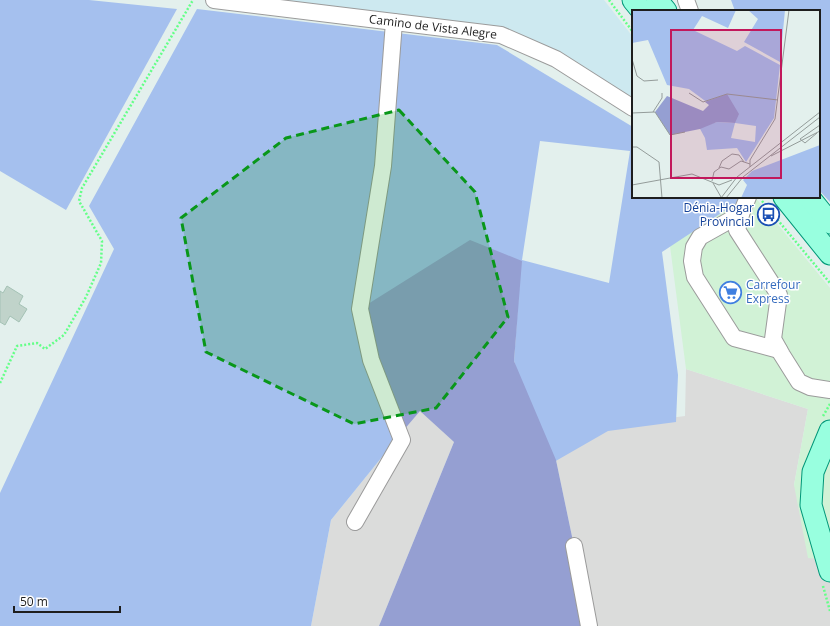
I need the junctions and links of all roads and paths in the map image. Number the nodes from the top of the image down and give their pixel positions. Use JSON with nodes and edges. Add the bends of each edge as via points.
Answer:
{"nodes":[{"id":1,"x":193,"y":0,"type":"edge"},
{"id":2,"x":214,"y":0,"type":"edge"},
{"id":3,"x":608,"y":0,"type":"edge"},
{"id":4,"x":633,"y":0,"type":"edge"},
{"id":5,"x":657,"y":0,"type":"edge"},
{"id":6,"x":686,"y":0,"type":"edge"},
{"id":7,"x":641,"y":10,"type":"edge"},
{"id":8,"x":665,"y":10,"type":"edge"},
{"id":9,"x":690,"y":10,"type":"edge"},
{"id":10,"x":394,"y":22,"type":"junction"},
{"id":11,"x":632,"y":31,"type":"edge"},
{"id":12,"x":632,"y":107,"type":"edge"},
{"id":13,"x":748,"y":198,"type":"edge"},
{"id":14,"x":760,"y":198,"type":"edge"},
{"id":15,"x":785,"y":198,"type":"edge"},
{"id":16,"x":811,"y":198,"type":"edge"},
{"id":17,"x":741,"y":214,"type":"junction"},
{"id":18,"x":830,"y":223,"type":"edge"},
{"id":19,"x":830,"y":254,"type":"edge"},
{"id":20,"x":830,"y":283,"type":"edge"},
{"id":21,"x":779,"y":350,"type":"junction"},
{"id":22,"x":0,"y":383,"type":"edge"},
{"id":23,"x":830,"y":390,"type":"edge"},
{"id":24,"x":830,"y":431,"type":"edge"},
{"id":25,"x":355,"y":522,"type":"dead end"},
{"id":26,"x":574,"y":546,"type":"dead end"},
{"id":27,"x":830,"y":571,"type":"edge"},
{"id":28,"x":589,"y":626,"type":"edge"}],
"edges":[{"from":1,"to":22,"type":"path","via":[[82,188],[79,202],[102,241],[101,263],[86,297],[64,335],[58,340],[45,349],[37,343],[17,346]]},
{"from":2,"to":10,"type":"street","name":"Camino de Vista Alegre"},
{"from":3,"to":11,"type":"path"},
{"from":4,"to":7,"type":"main road"},
{"from":5,"to":8,"type":"main road"},
{"from":6,"to":9,"type":"street"},
{"from":10,"to":12,"type":"street","name":"Camino de Vista Alegre","via":[[501,35],[556,60]]},
{"from":10,"to":25,"type":"street","via":[[383,166],[360,309],[371,360],[402,440]]},
{"from":13,"to":17,"type":"street"},
{"from":14,"to":20,"type":"path"},
{"from":15,"to":19,"type":"main road"},
{"from":16,"to":18,"type":"main road"},
{"from":17,"to":21,"type":"street","via":[[737,230],[779,295],[773,339]]},
{"from":17,"to":21,"type":"street","via":[[700,237],[694,247],[692,261],[695,277],[734,338]]},
{"from":21,"to":23,"type":"street","via":[[799,382],[810,387]]},
{"from":24,"to":27,"type":"main road","via":[[813,472],[811,505]]},
{"from":26,"to":28,"type":"street"}]}
